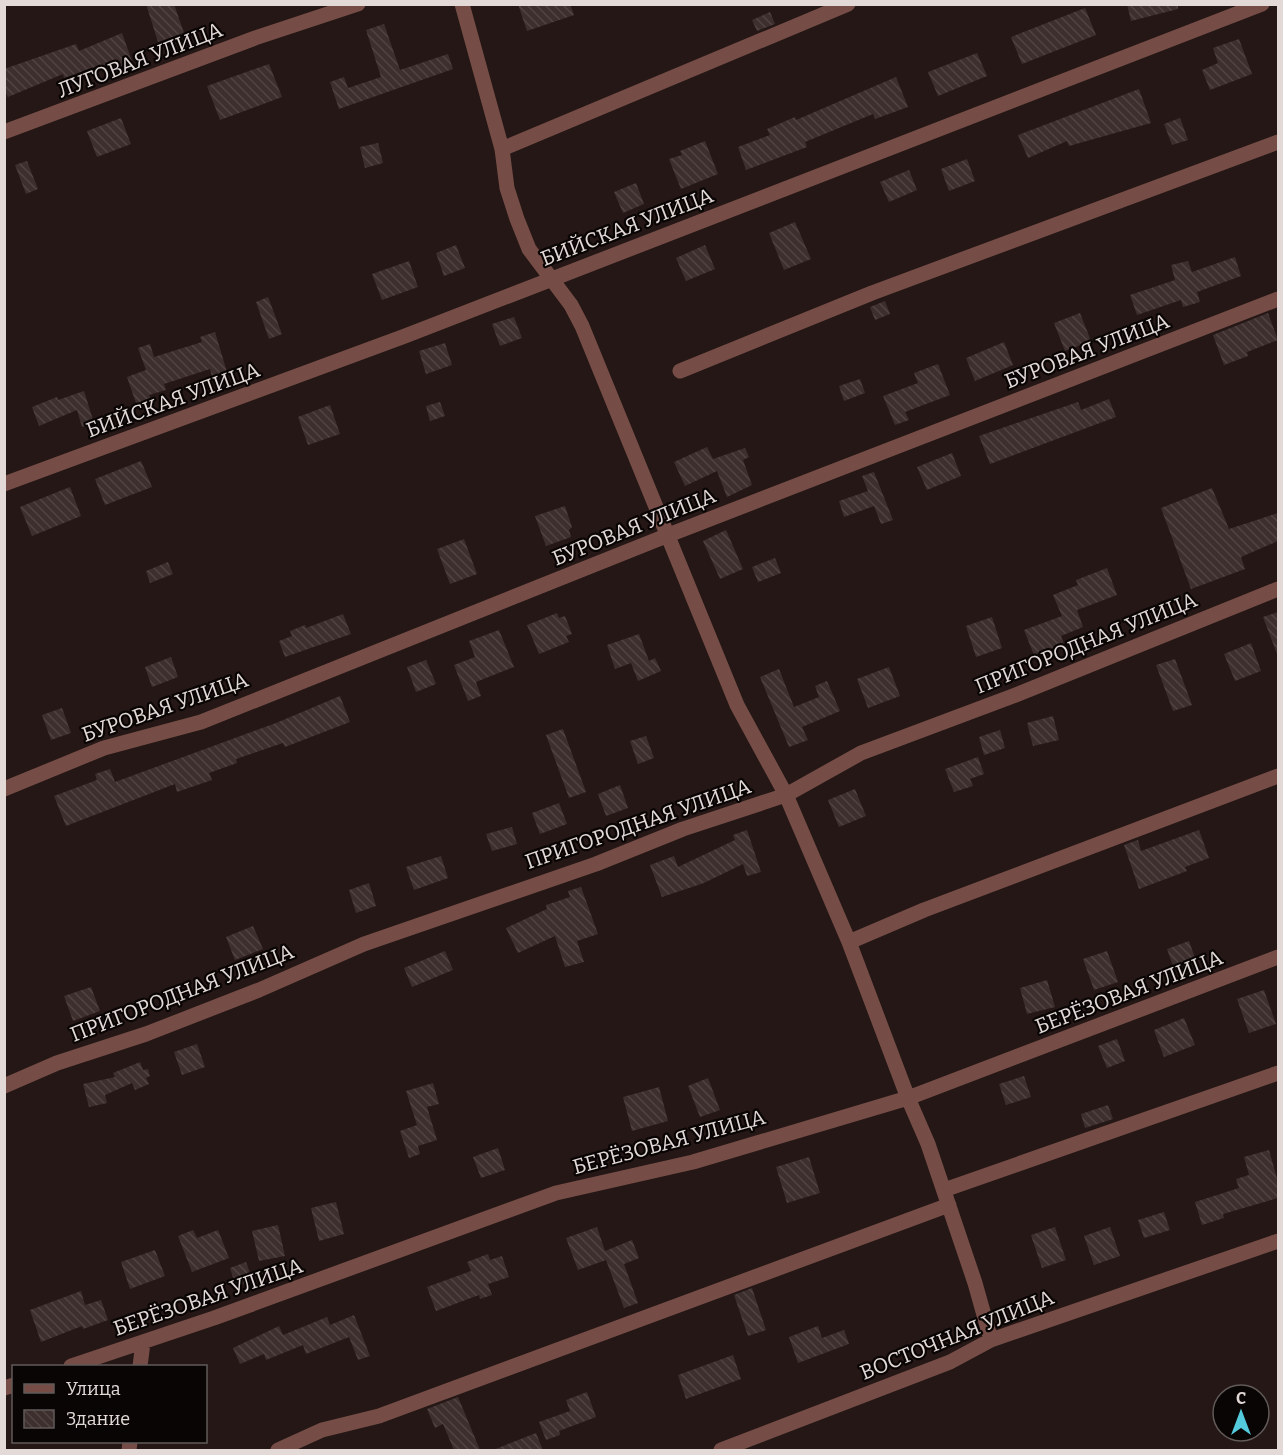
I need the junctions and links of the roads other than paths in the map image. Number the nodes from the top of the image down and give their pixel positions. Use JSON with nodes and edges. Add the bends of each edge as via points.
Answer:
{"nodes":[{"id":1,"x":358,"y":4,"type":"edge"},
{"id":2,"x":462,"y":4,"type":"edge"},
{"id":3,"x":848,"y":4,"type":"edge"},
{"id":4,"x":1262,"y":4,"type":"edge"},
{"id":5,"x":4,"y":132,"type":"edge"},
{"id":6,"x":1278,"y":142,"type":"edge"},
{"id":7,"x":502,"y":149,"type":"junction"},
{"id":8,"x":550,"y":279,"type":"junction"},
{"id":9,"x":1278,"y":299,"type":"edge"},
{"id":10,"x":680,"y":371,"type":"dead end"},
{"id":11,"x":4,"y":484,"type":"edge"},
{"id":12,"x":666,"y":536,"type":"junction"},
{"id":13,"x":1278,"y":589,"type":"edge"},
{"id":14,"x":1278,"y":776,"type":"edge"},
{"id":15,"x":4,"y":789,"type":"edge"},
{"id":16,"x":786,"y":795,"type":"junction"},
{"id":17,"x":849,"y":942,"type":"junction"},
{"id":18,"x":1278,"y":957,"type":"edge"},
{"id":19,"x":1278,"y":1073,"type":"edge"},
{"id":20,"x":4,"y":1086,"type":"edge"},
{"id":21,"x":908,"y":1098,"type":"junction"},
{"id":22,"x":946,"y":1197,"type":"junction"},
{"id":23,"x":1278,"y":1241,"type":"edge"},
{"id":24,"x":991,"y":1340,"type":"junction"},
{"id":25,"x":143,"y":1343,"type":"junction"},
{"id":26,"x":73,"y":1365,"type":"edge"},
{"id":27,"x":140,"y":1365,"type":"edge"},
{"id":28,"x":278,"y":1450,"type":"edge"},
{"id":29,"x":721,"y":1450,"type":"edge"}],
"edges":[{"from":1,"to":5,"type":"street","name":"ЛУГОВАЯ УЛИЦА","via":[[255,38]]},
{"from":2,"to":7,"type":"street"},
{"from":3,"to":7,"type":"street"},
{"from":4,"to":8,"type":"street","name":"БИЙСКАЯ УЛИЦА"},
{"from":6,"to":10,"type":"street","via":[[872,293]]},
{"from":7,"to":8,"type":"street","via":[[507,188],[517,219],[530,249]]},
{"from":8,"to":11,"type":"street","name":"БИЙСКАЯ УЛИЦА"},
{"from":8,"to":12,"type":"street","via":[[572,305],[582,326]]},
{"from":9,"to":12,"type":"street","name":"БУРОВАЯ УЛИЦА"},
{"from":12,"to":15,"type":"street","name":"БУРОВАЯ УЛИЦА","via":[[201,722],[104,748]]},
{"from":12,"to":16,"type":"street","via":[[737,705]]},
{"from":13,"to":16,"type":"street","name":"ПРИГОРОДНАЯ УЛИЦА","via":[[861,753]]},
{"from":14,"to":17,"type":"street"},
{"from":16,"to":17,"type":"street"},
{"from":16,"to":20,"type":"street","name":"ПРИГОРОДНАЯ УЛИЦА","via":[[364,944],[259,990]]},
{"from":17,"to":21,"type":"street"},
{"from":18,"to":21,"type":"street","name":"БЕРЁЗОВАЯ УЛИЦА"},
{"from":19,"to":22,"type":"street"},
{"from":21,"to":22,"type":"street"},
{"from":21,"to":25,"type":"street","name":"БЕРЁЗОВАЯ УЛИЦА","via":[[693,1162],[556,1193]]},
{"from":22,"to":24,"type":"street"},
{"from":22,"to":28,"type":"street","via":[[388,1413],[307,1435]]},
{"from":23,"to":24,"type":"street","name":"ВОСТОЧНАЯ УЛИЦА"},
{"from":24,"to":29,"type":"street","name":"ВОСТОЧНАЯ УЛИЦА","via":[[950,1362]]},
{"from":25,"to":26,"type":"street","name":"БЕРЁЗОВАЯ УЛИЦА"},
{"from":25,"to":27,"type":"street"}]}
